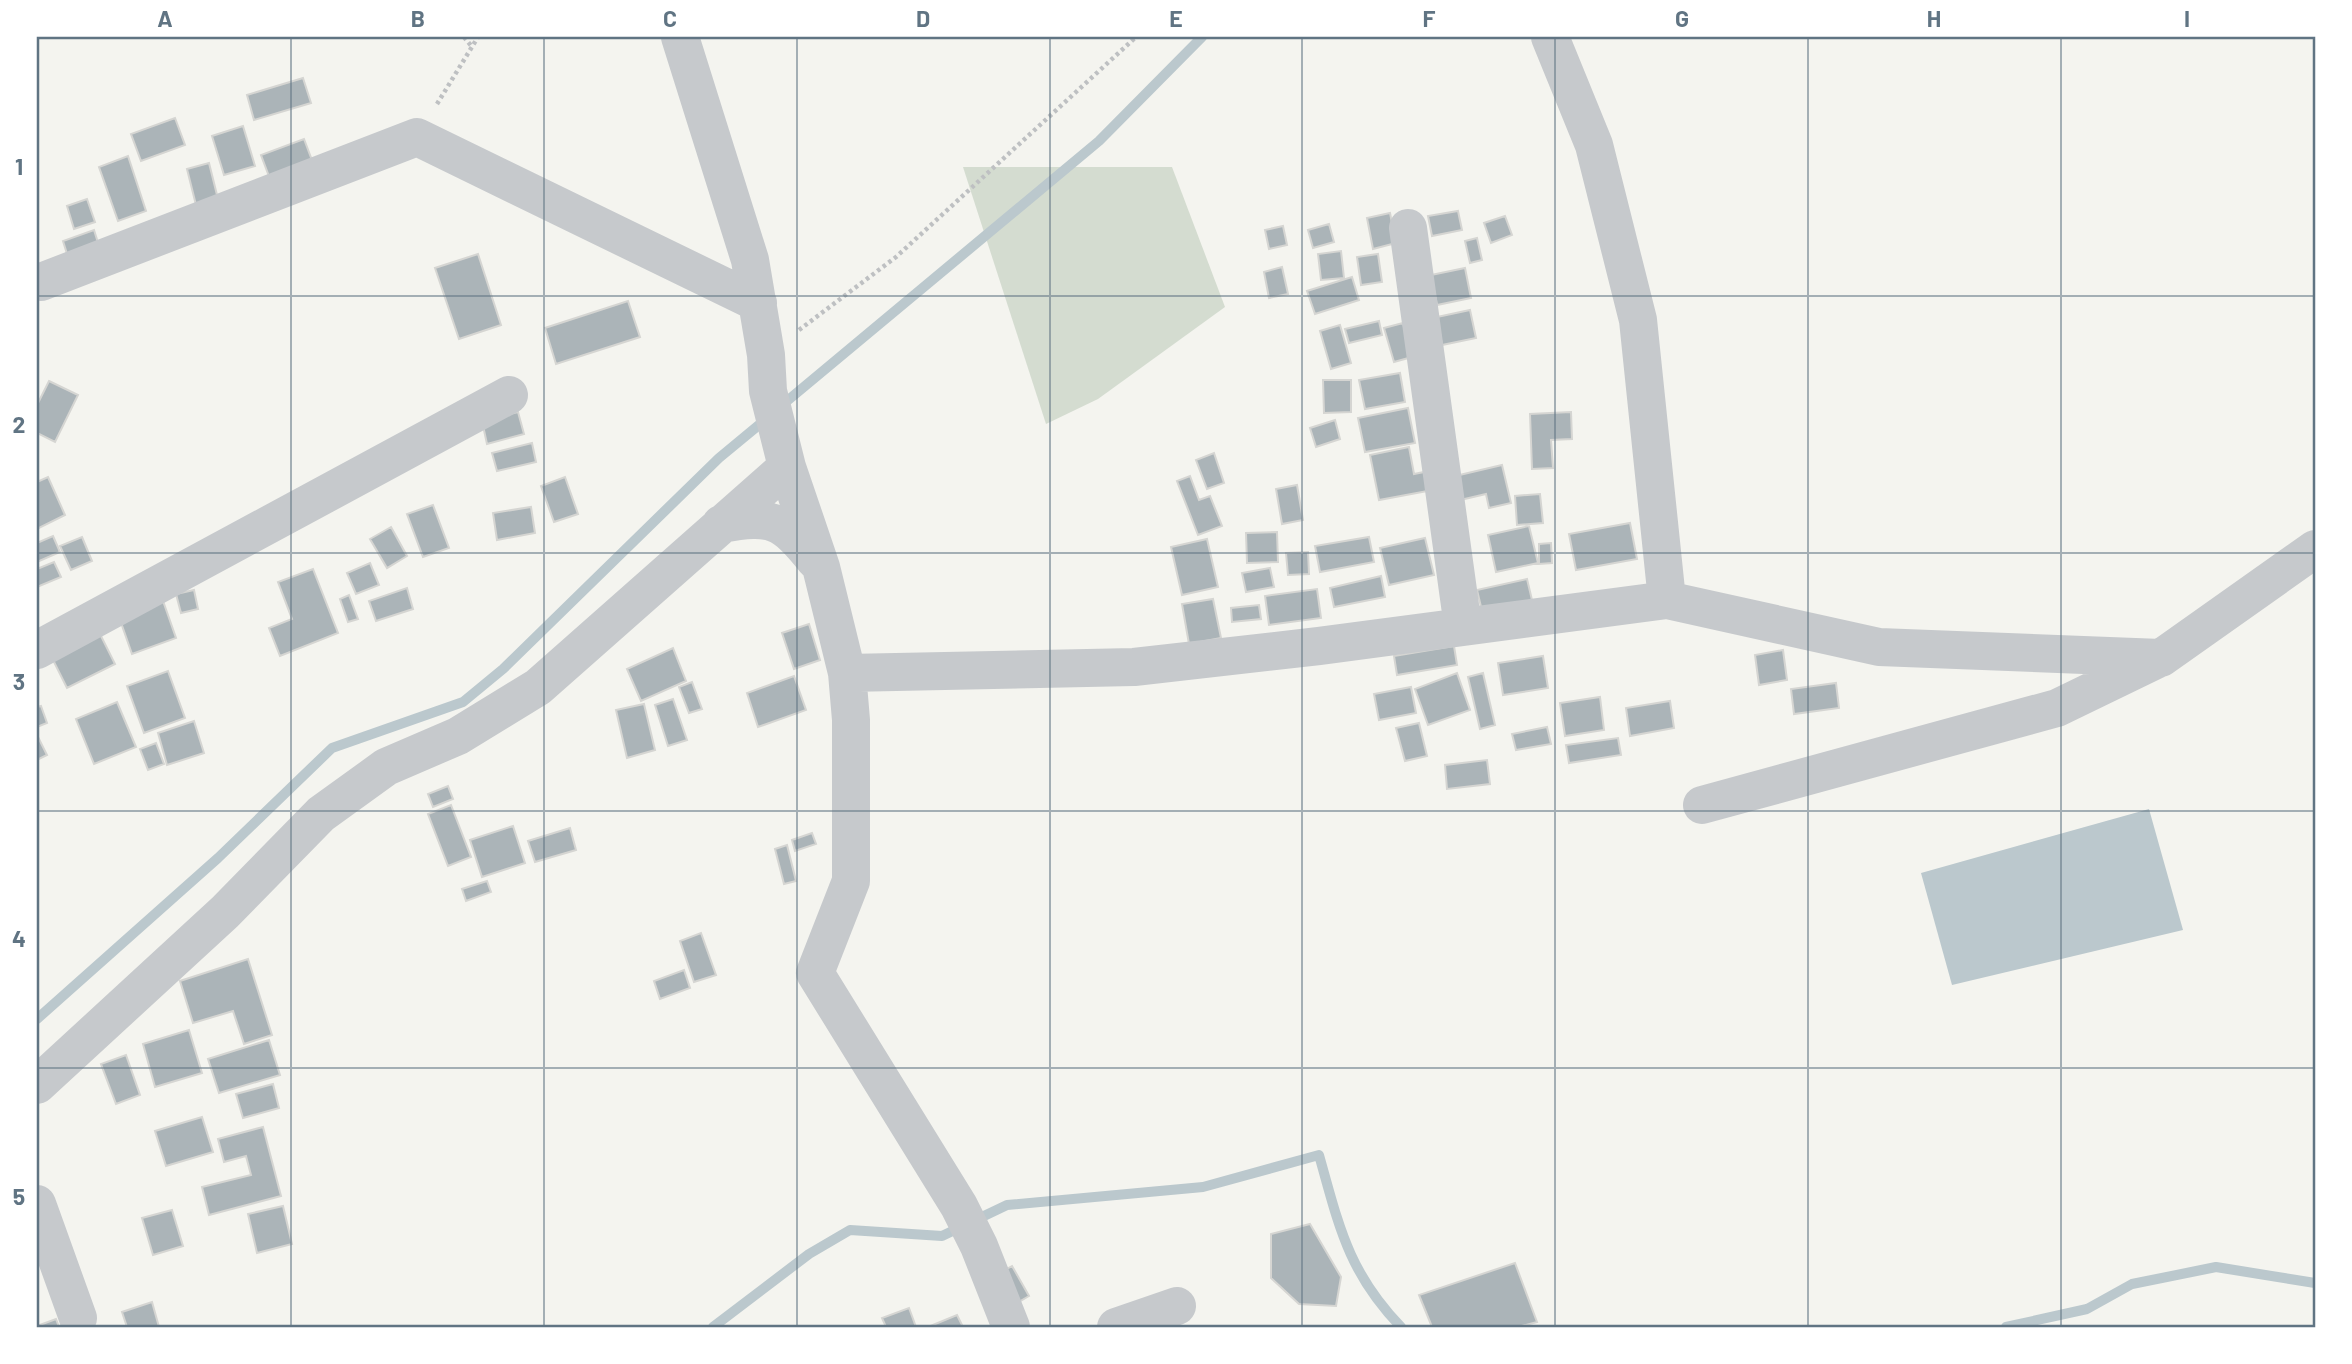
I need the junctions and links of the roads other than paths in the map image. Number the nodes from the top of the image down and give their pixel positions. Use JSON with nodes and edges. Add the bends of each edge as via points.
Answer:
{"nodes":[{"id":1,"x":680,"y":37,"type":"edge"},
{"id":2,"x":1549,"y":37,"type":"edge"},
{"id":3,"x":1408,"y":228,"type":"dead end"},
{"id":4,"x":41,"y":282,"type":"dead end"},
{"id":5,"x":758,"y":303,"type":"junction"},
{"id":6,"x":509,"y":395,"type":"dead end"},
{"id":7,"x":784,"y":457,"type":"junction"},
{"id":8,"x":721,"y":524,"type":"junction"},
{"id":9,"x":2315,"y":549,"type":"edge"},
{"id":10,"x":821,"y":567,"type":"junction"},
{"id":11,"x":1667,"y":600,"type":"junction"},
{"id":12,"x":1463,"y":627,"type":"junction"},
{"id":13,"x":37,"y":650,"type":"edge"},
{"id":14,"x":2161,"y":658,"type":"junction"},
{"id":15,"x":847,"y":673,"type":"junction"},
{"id":16,"x":1702,"y":805,"type":"dead end"},
{"id":17,"x":37,"y":1085,"type":"edge"},
{"id":18,"x":37,"y":1203,"type":"edge"},
{"id":19,"x":1177,"y":1306,"type":"dead end"},
{"id":20,"x":78,"y":1318,"type":"dead end"},
{"id":21,"x":1011,"y":1327,"type":"edge"},
{"id":22,"x":1116,"y":1327,"type":"edge"}],
"edges":[{"from":1,"to":5,"type":"street","via":[[750,260]]},
{"from":2,"to":11,"type":"street","via":[[1594,145],[1638,320]]},
{"from":3,"to":12,"type":"street"},
{"from":4,"to":5,"type":"street","via":[[417,137]]},
{"from":5,"to":7,"type":"street"},
{"from":6,"to":13,"type":"street"},
{"from":7,"to":8,"type":"street"},
{"from":7,"to":10,"type":"street"},
{"from":8,"to":10,"type":"street","via":[[758,518],[791,530]]},
{"from":8,"to":17,"type":"street","via":[[538,687],[458,736],[387,767],[321,814],[225,912]]},
{"from":9,"to":14,"type":"street"},
{"from":10,"to":15,"type":"street"},
{"from":11,"to":12,"type":"street"},
{"from":11,"to":14,"type":"street","via":[[1878,647]]},
{"from":12,"to":15,"type":"street","via":[[1134,667]]},
{"from":14,"to":16,"type":"street","via":[[2057,708]]},
{"from":15,"to":21,"type":"street","via":[[851,881],[815,973],[959,1206]]},
{"from":18,"to":20,"type":"street"},
{"from":19,"to":22,"type":"street"}]}
